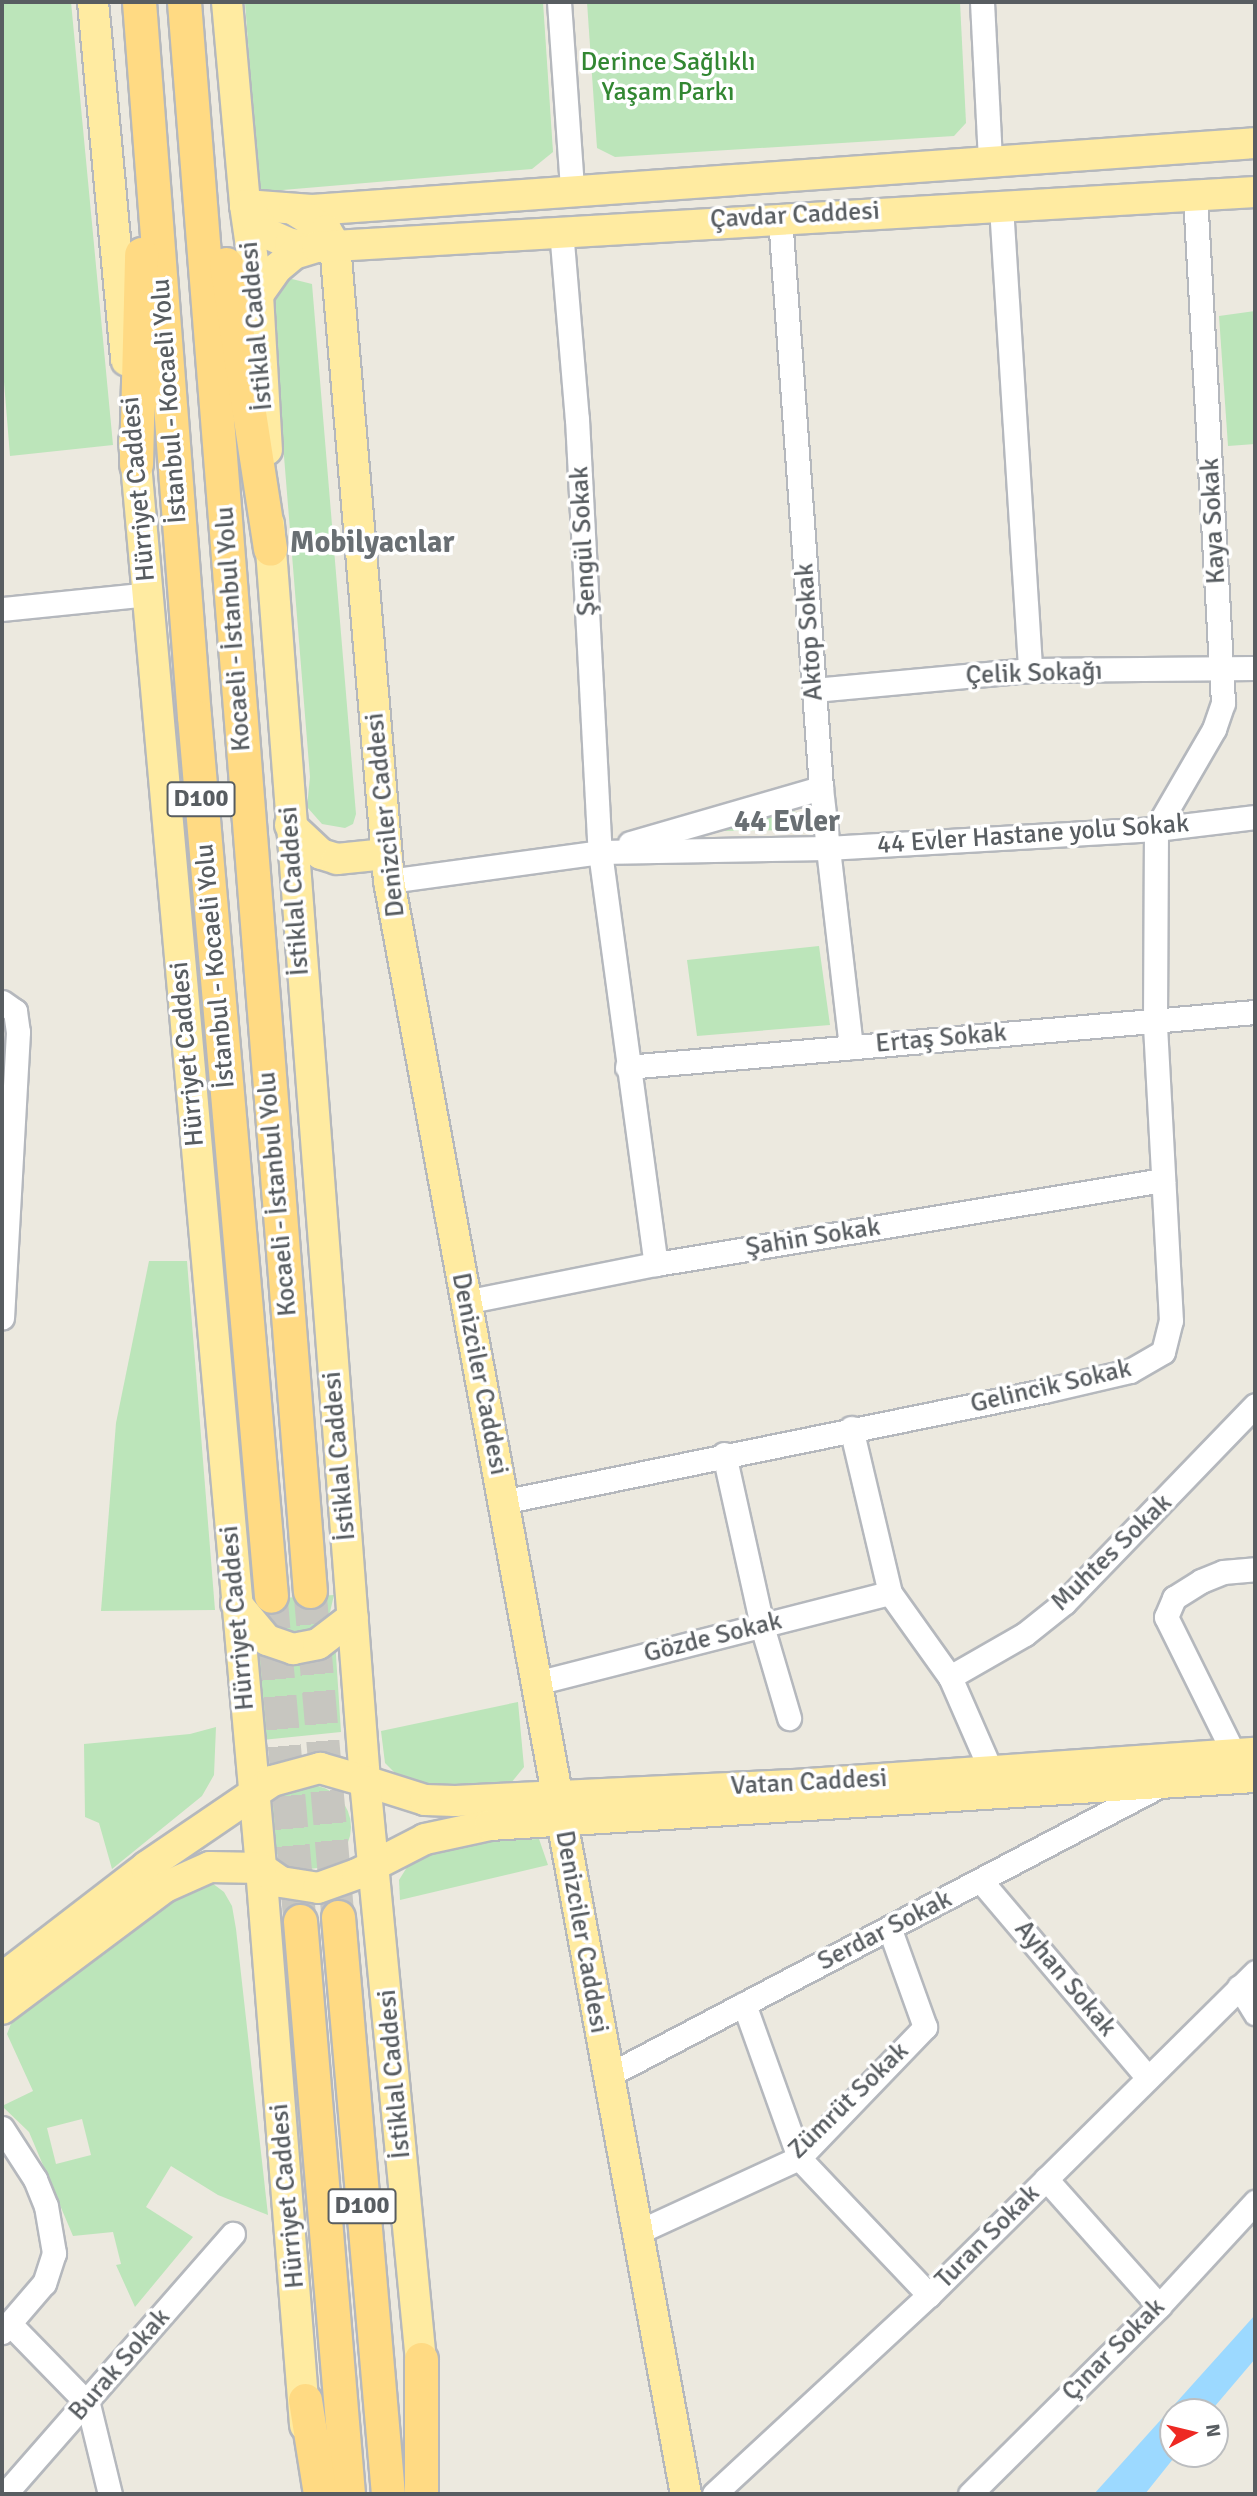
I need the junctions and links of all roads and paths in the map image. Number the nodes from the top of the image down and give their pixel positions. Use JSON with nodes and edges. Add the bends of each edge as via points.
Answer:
{"nodes":[{"id":1,"x":93,"y":2,"type":"edge"},
{"id":2,"x":139,"y":2,"type":"edge"},
{"id":3,"x":227,"y":2,"type":"edge"},
{"id":4,"x":559,"y":2,"type":"edge"},
{"id":5,"x":982,"y":2,"type":"edge"},
{"id":6,"x":185,"y":10,"type":"edge"},
{"id":7,"x":148,"y":111,"type":"junction"},
{"id":8,"x":1255,"y":143,"type":"edge"},
{"id":9,"x":990,"y":161,"type":"junction"},
{"id":10,"x":572,"y":189,"type":"junction"},
{"id":11,"x":1255,"y":192,"type":"edge"},
{"id":12,"x":1195,"y":195,"type":"junction"},
{"id":13,"x":397,"y":202,"type":"junction"},
{"id":14,"x":245,"y":205,"type":"junction"},
{"id":15,"x":1001,"y":206,"type":"junction"},
{"id":16,"x":294,"y":210,"type":"junction"},
{"id":17,"x":779,"y":217,"type":"junction"},
{"id":18,"x":561,"y":230,"type":"junction"},
{"id":19,"x":326,"y":246,"type":"junction"},
{"id":20,"x":258,"y":295,"type":"junction"},
{"id":21,"x":136,"y":464,"type":"junction"},
{"id":22,"x":270,"y":549,"type":"junction"},
{"id":23,"x":149,"y":594,"type":"junction"},
{"id":24,"x":2,"y":609,"type":"edge"},
{"id":25,"x":1255,"y":668,"type":"edge"},
{"id":26,"x":1030,"y":670,"type":"junction"},
{"id":27,"x":1223,"y":671,"type":"junction"},
{"id":28,"x":814,"y":690,"type":"junction"},
{"id":29,"x":821,"y":788,"type":"junction"},
{"id":30,"x":1255,"y":817,"type":"edge"},
{"id":31,"x":290,"y":825,"type":"junction"},
{"id":32,"x":1156,"y":829,"type":"junction"},
{"id":33,"x":827,"y":848,"type":"junction"},
{"id":34,"x":600,"y":852,"type":"junction"},
{"id":35,"x":337,"y":859,"type":"junction"},
{"id":36,"x":387,"y":867,"type":"junction"},
{"id":37,"x":296,"y":898,"type":"junction"},
{"id":38,"x":2,"y":1002,"type":"edge"},
{"id":39,"x":1255,"y":1012,"type":"edge"},
{"id":40,"x":1155,"y":1021,"type":"junction"},
{"id":41,"x":851,"y":1047,"type":"junction"},
{"id":42,"x":627,"y":1067,"type":"junction"},
{"id":43,"x":1163,"y":1180,"type":"junction"},
{"id":44,"x":656,"y":1264,"type":"junction"},
{"id":45,"x":465,"y":1302,"type":"junction"},
{"id":46,"x":2,"y":1318,"type":"edge"},
{"id":47,"x":1255,"y":1405,"type":"edge"},
{"id":48,"x":851,"y":1428,"type":"junction"},
{"id":49,"x":724,"y":1454,"type":"junction"},
{"id":50,"x":502,"y":1502,"type":"junction"},
{"id":51,"x":1255,"y":1569,"type":"edge"},
{"id":52,"x":310,"y":1591,"type":"tunnel mouth"},
{"id":53,"x":891,"y":1593,"type":"junction"},
{"id":54,"x":271,"y":1596,"type":"tunnel mouth"},
{"id":55,"x":236,"y":1603,"type":"junction"},
{"id":56,"x":353,"y":1617,"type":"junction"},
{"id":57,"x":762,"y":1626,"type":"junction"},
{"id":58,"x":950,"y":1677,"type":"junction"},
{"id":59,"x":536,"y":1683,"type":"junction"},
{"id":60,"x":789,"y":1718,"type":"dead end"},
{"id":61,"x":1251,"y":1769,"type":"edge"},
{"id":62,"x":991,"y":1771,"type":"junction"},
{"id":63,"x":365,"y":1781,"type":"junction"},
{"id":64,"x":1162,"y":1784,"type":"junction"},
{"id":65,"x":254,"y":1796,"type":"junction"},
{"id":66,"x":561,"y":1817,"type":"junction"},
{"id":67,"x":376,"y":1863,"type":"junction"},
{"id":68,"x":261,"y":1868,"type":"junction"},
{"id":69,"x":981,"y":1881,"type":"junction"},
{"id":70,"x":338,"y":1917,"type":"tunnel mouth"},
{"id":71,"x":300,"y":1921,"type":"tunnel mouth"},
{"id":72,"x":890,"y":1930,"type":"junction"},
{"id":73,"x":2,"y":1978,"type":"edge"},
{"id":74,"x":1247,"y":1979,"type":"edge"},
{"id":75,"x":744,"y":2004,"type":"junction"},
{"id":76,"x":2,"y":2009,"type":"edge"},
{"id":77,"x":1255,"y":2013,"type":"edge"},
{"id":78,"x":607,"y":2076,"type":"junction"},
{"id":79,"x":1149,"y":2078,"type":"junction"},
{"id":80,"x":5,"y":2138,"type":"edge"},
{"id":81,"x":799,"y":2158,"type":"junction"},
{"id":82,"x":1046,"y":2179,"type":"junction"},
{"id":83,"x":1255,"y":2202,"type":"edge"},
{"id":84,"x":638,"y":2232,"type":"junction"},
{"id":85,"x":233,"y":2234,"type":"dead end"},
{"id":86,"x":929,"y":2295,"type":"junction"},
{"id":87,"x":1159,"y":2306,"type":"junction"},
{"id":88,"x":6,"y":2329,"type":"edge"},
{"id":89,"x":421,"y":2360,"type":"junction"},
{"id":90,"x":305,"y":2400,"type":"junction"},
{"id":91,"x":88,"y":2404,"type":"junction"},
{"id":92,"x":5,"y":2494,"type":"edge"},
{"id":93,"x":110,"y":2494,"type":"edge"},
{"id":94,"x":304,"y":2494,"type":"edge"},
{"id":95,"x":320,"y":2494,"type":"edge"},
{"id":96,"x":348,"y":2494,"type":"edge"},
{"id":97,"x":388,"y":2494,"type":"edge"},
{"id":98,"x":421,"y":2494,"type":"edge"},
{"id":99,"x":433,"y":2494,"type":"edge"},
{"id":100,"x":686,"y":2494,"type":"edge"},
{"id":101,"x":714,"y":2494,"type":"edge"},
{"id":102,"x":970,"y":2494,"type":"edge"}],
"edges":[{"from":1,"to":21,"type":"main road","name":"Hürriyet Caddesi"},
{"from":2,"to":7,"type":"highway","name":"İstanbul - Kocaeli Yolu","number":"D100"},
{"from":3,"to":14,"type":"main road","name":"İstiklal Caddesi"},
{"from":4,"to":10,"type":"street"},
{"from":5,"to":9,"type":"street"},
{"from":6,"to":22,"type":"highway"},
{"from":6,"to":52,"type":"highway","name":"Kocaeli - İstanbul Yolu","number":"D100"},
{"from":7,"to":21,"type":"highway"},
{"from":7,"to":54,"type":"highway","name":"İstanbul - Kocaeli Yolu","number":"D100","via":[[194,716]]},
{"from":8,"to":9,"type":"main road","name":"Çavdar Caddesi"},
{"from":9,"to":10,"type":"main road","name":"Çavdar Caddesi"},
{"from":10,"to":13,"type":"main road","name":"Çavdar Caddesi"},
{"from":11,"to":12,"type":"main road","name":"Çavdar Caddesi"},
{"from":12,"to":15,"type":"main road","name":"Çavdar Caddesi"},
{"from":12,"to":27,"type":"street","name":"Kaya Sokak"},
{"from":13,"to":16,"type":"main road","name":"Çavdar Caddesi"},
{"from":13,"to":19,"type":"main road","name":"Çavdar Caddesi","via":[[347,228]]},
{"from":14,"to":16,"type":"main road","name":"Çavdar Caddesi"},
{"from":14,"to":19,"type":"main road","name":"Çavdar Caddesi","via":[[268,234],[289,244]]},
{"from":14,"to":20,"type":"main road","name":"İstiklal Caddesi"},
{"from":15,"to":17,"type":"main road","name":"Çavdar Caddesi"},
{"from":15,"to":26,"type":"street"},
{"from":16,"to":19,"type":"main road","name":"Çavdar Caddesi","via":[[326,230]]},
{"from":17,"to":18,"type":"main road","name":"Çavdar Caddesi"},
{"from":17,"to":28,"type":"street","name":"Aktop Sokak"},
{"from":18,"to":19,"type":"main road","name":"Çavdar Caddesi"},
{"from":18,"to":34,"type":"street","name":"Şengül Sokak","via":[[577,419]]},
{"from":19,"to":20,"type":"main road","name":"Çavdar Caddesi","via":[[294,254],[276,269]]},
{"from":19,"to":36,"type":"main road","name":"Denizciler Caddesi"},
{"from":20,"to":22,"type":"main road","name":"İstiklal Caddesi"},
{"from":21,"to":23,"type":"main road","name":"Hürriyet Caddesi"},
{"from":22,"to":31,"type":"main road","name":"İstiklal Caddesi"},
{"from":23,"to":24,"type":"street"},
{"from":23,"to":55,"type":"main road","name":"Hürriyet Caddesi"},
{"from":25,"to":27,"type":"street","name":"Çelik Sokağı"},
{"from":26,"to":27,"type":"street","name":"Çelik Sokağı"},
{"from":26,"to":28,"type":"street","name":"Çelik Sokağı"},
{"from":27,"to":32,"type":"street","name":"Kaya Sokak","via":[[1223,703],[1214,729]]},
{"from":28,"to":29,"type":"street","name":"Aktop Sokak"},
{"from":29,"to":33,"type":"street","name":"Aktop Sokak"},
{"from":29,"to":34,"type":"street","name":"44 Evler Hastane yolu Sokak"},
{"from":30,"to":32,"type":"street","name":"44 Evler Hastane yolu Sokak"},
{"from":31,"to":35,"type":"main road","via":[[321,854]]},
{"from":31,"to":37,"type":"main road","name":"İstiklal Caddesi"},
{"from":32,"to":33,"type":"street","name":"44 Evler Hastane yolu Sokak"},
{"from":32,"to":40,"type":"street","name":"Gelincik Sokak"},
{"from":33,"to":34,"type":"street","name":"44 Evler Hastane yolu Sokak"},
{"from":33,"to":41,"type":"street","name":"Aktop Sokak"},
{"from":34,"to":36,"type":"street","name":"44 Evler Hastane yolu Sokak"},
{"from":34,"to":42,"type":"street","name":"Şengül Sokak"},
{"from":35,"to":36,"type":"main road"},
{"from":35,"to":37,"type":"main road"},
{"from":36,"to":45,"type":"main road","name":"Denizciler Caddesi"},
{"from":37,"to":56,"type":"main road","name":"İstiklal Caddesi"},
{"from":38,"to":46,"type":"street","via":[[15,1011],[18,1032]]},
{"from":39,"to":40,"type":"street","name":"Ertaş Sokak"},
{"from":40,"to":41,"type":"street","name":"Ertaş Sokak"},
{"from":40,"to":43,"type":"street","name":"Gelincik Sokak"},
{"from":41,"to":42,"type":"street","name":"Ertaş Sokak"},
{"from":42,"to":44,"type":"street","name":"Şengül Sokak"},
{"from":43,"to":44,"type":"street","name":"Şahin Sokak"},
{"from":43,"to":48,"type":"street","name":"Gelincik Sokak","via":[[1171,1321],[1169,1342],[1150,1363],[1044,1391]]},
{"from":44,"to":45,"type":"street","name":"Şahin Sokak"},
{"from":45,"to":50,"type":"main road","name":"Denizciler Caddesi"},
{"from":47,"to":58,"type":"street","name":"Muhtes Sokak","via":[[1064,1604],[1025,1634]]},
{"from":48,"to":49,"type":"street","name":"Gelincik Sokak"},
{"from":48,"to":53,"type":"street"},
{"from":49,"to":50,"type":"street","name":"Gelincik Sokak"},
{"from":49,"to":57,"type":"street"},
{"from":50,"to":59,"type":"main road","name":"Denizciler Caddesi"},
{"from":51,"to":61,"type":"street","via":[[1201,1581],[1174,1598],[1166,1617]]},
{"from":53,"to":57,"type":"street","name":"Gözde Sokak"},
{"from":53,"to":58,"type":"street"},
{"from":55,"to":56,"type":"main road","via":[[267,1640],[293,1648],[318,1644]]},
{"from":55,"to":65,"type":"main road","name":"Hürriyet Caddesi"},
{"from":56,"to":63,"type":"main road","name":"İstiklal Caddesi"},
{"from":57,"to":59,"type":"street","name":"Gözde Sokak"},
{"from":57,"to":60,"type":"street"},
{"from":58,"to":62,"type":"street"},
{"from":59,"to":66,"type":"main road","name":"Denizciler Caddesi"},
{"from":61,"to":62,"type":"main road","name":"Vatan Caddesi"},
{"from":61,"to":64,"type":"main road","name":"Vatan Caddesi"},
{"from":62,"to":66,"type":"main road","name":"Vatan Caddesi","via":[[809,1784]]},
{"from":63,"to":65,"type":"main road","name":"Vatan Caddesi","via":[[320,1768],[272,1781]]},
{"from":63,"to":66,"type":"main road","name":"Vatan Caddesi","via":[[425,1800]]},
{"from":63,"to":67,"type":"main road"},
{"from":64,"to":66,"type":"main road","name":"Vatan Caddesi"},
{"from":64,"to":69,"type":"street","name":"Serdar Sokak"},
{"from":65,"to":68,"type":"main road"},
{"from":65,"to":73,"type":"main road","via":[[146,1867]]},
{"from":66,"to":67,"type":"main road","name":"Vatan Caddesi","via":[[448,1832]]},
{"from":66,"to":78,"type":"main road","name":"Denizciler Caddesi"},
{"from":67,"to":68,"type":"main road","name":"Vatan Caddesi","via":[[318,1888],[281,1882]]},
{"from":67,"to":89,"type":"main road","name":"İstiklal Caddesi"},
{"from":68,"to":76,"type":"main road","via":[[210,1867],[166,1886]]},
{"from":68,"to":90,"type":"main road","name":"Hürriyet Caddesi"},
{"from":69,"to":72,"type":"street","name":"Serdar Sokak"},
{"from":69,"to":79,"type":"street","name":"Ayhan Sokak"},
{"from":70,"to":97,"type":"highway","number":"D100"},
{"from":71,"to":96,"type":"highway","number":"D100"},
{"from":72,"to":75,"type":"street","name":"Serdar Sokak"},
{"from":72,"to":81,"type":"street","name":"Zümrüt Sokak","via":[[925,2026]]},
{"from":74,"to":77,"type":"street"},
{"from":74,"to":79,"type":"street","name":"Turan Sokak"},
{"from":75,"to":78,"type":"street","name":"Serdar Sokak"},
{"from":75,"to":81,"type":"street"},
{"from":78,"to":84,"type":"main road","name":"Denizciler Caddesi"},
{"from":79,"to":82,"type":"street","name":"Turan Sokak"},
{"from":80,"to":88,"type":"street","via":[[46,2206],[54,2253],[44,2283]]},
{"from":81,"to":84,"type":"street","name":"Zümrüt Sokak"},
{"from":81,"to":86,"type":"street"},
{"from":82,"to":86,"type":"street","name":"Turan Sokak"},
{"from":82,"to":87,"type":"street"},
{"from":83,"to":87,"type":"street","name":"Çınar Sokak"},
{"from":84,"to":100,"type":"main road","name":"Denizciler Caddesi"},
{"from":85,"to":91,"type":"street","name":"Burak Sokak"},
{"from":86,"to":101,"type":"street","name":"Turan Sokak"},
{"from":87,"to":102,"type":"street","name":"Çınar Sokak"},
{"from":88,"to":91,"type":"street"},
{"from":89,"to":98,"type":"highway"},
{"from":89,"to":99,"type":"main road","name":"İstiklal Caddesi"},
{"from":90,"to":94,"type":"main road","name":"Hürriyet Caddesi"},
{"from":90,"to":95,"type":"highway"},
{"from":91,"to":92,"type":"street","name":"Burak Sokak"},
{"from":91,"to":93,"type":"street"}]}
